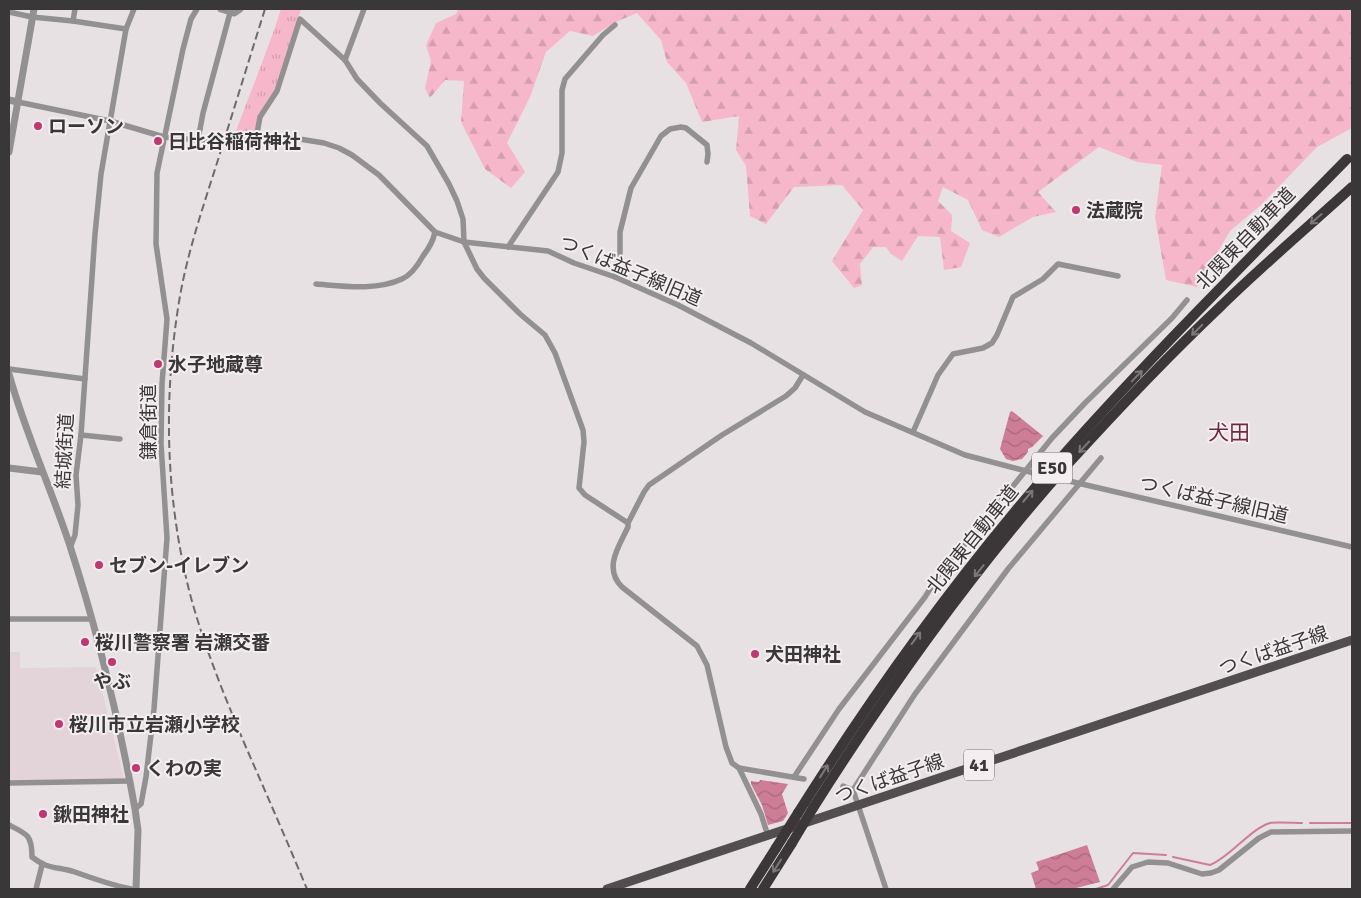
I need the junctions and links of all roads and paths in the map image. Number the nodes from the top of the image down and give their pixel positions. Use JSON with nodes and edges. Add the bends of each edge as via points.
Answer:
{"nodes":[{"id":1,"x":34,"y":9,"type":"edge"},
{"id":2,"x":74,"y":9,"type":"edge"},
{"id":3,"x":134,"y":9,"type":"edge"},
{"id":4,"x":197,"y":9,"type":"edge"},
{"id":5,"x":221,"y":9,"type":"edge"},
{"id":6,"x":240,"y":9,"type":"edge"},
{"id":7,"x":364,"y":9,"type":"edge"},
{"id":8,"x":9,"y":12,"type":"edge"},
{"id":9,"x":230,"y":13,"type":"junction"},
{"id":10,"x":32,"y":17,"type":"junction"},
{"id":11,"x":73,"y":21,"type":"junction"},
{"id":12,"x":615,"y":25,"type":"dead end"},
{"id":13,"x":126,"y":29,"type":"junction"},
{"id":14,"x":345,"y":60,"type":"junction"},
{"id":15,"x":9,"y":100,"type":"edge"},
{"id":16,"x":18,"y":102,"type":"junction"},
{"id":17,"x":110,"y":121,"type":"junction"},
{"id":18,"x":164,"y":136,"type":"junction"},
{"id":19,"x":256,"y":139,"type":"junction"},
{"id":20,"x":198,"y":140,"type":"junction"},
{"id":21,"x":9,"y":152,"type":"edge"},
{"id":22,"x":1347,"y":159,"type":"dead end"},
{"id":23,"x":707,"y":162,"type":"dead end"},
{"id":24,"x":1352,"y":187,"type":"edge"},
{"id":25,"x":435,"y":232,"type":"junction"},
{"id":26,"x":464,"y":242,"type":"junction"},
{"id":27,"x":508,"y":247,"type":"junction"},
{"id":28,"x":1118,"y":276,"type":"dead end"},
{"id":29,"x":615,"y":277,"type":"junction"},
{"id":30,"x":316,"y":284,"type":"dead end"},
{"id":31,"x":1187,"y":300,"type":"dead end"},
{"id":32,"x":9,"y":369,"type":"edge"},
{"id":33,"x":9,"y":374,"type":"edge"},
{"id":34,"x":803,"y":376,"type":"junction"},
{"id":35,"x":85,"y":379,"type":"junction"},
{"id":36,"x":913,"y":432,"type":"junction"},
{"id":37,"x":81,"y":435,"type":"junction"},
{"id":38,"x":120,"y":439,"type":"dead end"},
{"id":39,"x":1101,"y":458,"type":"dead end"},
{"id":40,"x":9,"y":468,"type":"edge"},
{"id":41,"x":1025,"y":471,"type":"junction"},
{"id":42,"x":42,"y":472,"type":"junction"},
{"id":43,"x":1034,"y":473,"type":"tunnel mouth"},
{"id":44,"x":1068,"y":481,"type":"tunnel mouth"},
{"id":45,"x":1079,"y":483,"type":"junction"},
{"id":46,"x":628,"y":523,"type":"junction"},
{"id":47,"x":1352,"y":547,"type":"edge"},
{"id":48,"x":70,"y":548,"type":"junction"},
{"id":49,"x":9,"y":619,"type":"edge"},
{"id":50,"x":92,"y":619,"type":"junction"},
{"id":51,"x":1352,"y":640,"type":"edge"},
{"id":52,"x":739,"y":768,"type":"junction"},
{"id":53,"x":794,"y":778,"type":"junction"},
{"id":54,"x":804,"y":780,"type":"dead end"},
{"id":55,"x":130,"y":781,"type":"junction"},
{"id":56,"x":9,"y":783,"type":"edge"},
{"id":57,"x":843,"y":786,"type":"dead end"},
{"id":58,"x":853,"y":790,"type":"junction"},
{"id":59,"x":859,"y":806,"type":"junction"},
{"id":60,"x":136,"y":809,"type":"junction"},
{"id":61,"x":9,"y":825,"type":"edge"},
{"id":62,"x":1352,"y":831,"type":"edge"},
{"id":63,"x":768,"y":836,"type":"junction"},
{"id":64,"x":42,"y":865,"type":"junction"},
{"id":65,"x":36,"y":889,"type":"edge"},
{"id":66,"x":131,"y":889,"type":"edge"},
{"id":67,"x":136,"y":889,"type":"edge"},
{"id":68,"x":607,"y":889,"type":"edge"},
{"id":69,"x":750,"y":889,"type":"edge"},
{"id":70,"x":762,"y":889,"type":"edge"},
{"id":71,"x":886,"y":889,"type":"edge"},
{"id":72,"x":1112,"y":889,"type":"edge"}],
"edges":[{"from":1,"to":10,"type":"street"},
{"from":2,"to":11,"type":"street"},
{"from":3,"to":13,"type":"street","name":"結城街道"},
{"from":4,"to":18,"type":"street","name":"鎌倉街道","via":[[189,27]]},
{"from":5,"to":9,"type":"street"},
{"from":6,"to":9,"type":"street"},
{"from":7,"to":14,"type":"street"},
{"from":8,"to":10,"type":"street"},
{"from":9,"to":20,"type":"street"},
{"from":10,"to":11,"type":"street"},
{"from":10,"to":16,"type":"street"},
{"from":11,"to":13,"type":"street"},
{"from":12,"to":27,"type":"street","via":[[565,79],[562,90],[562,153],[558,172]]},
{"from":13,"to":17,"type":"street","name":"結城街道"},
{"from":14,"to":19,"type":"street","via":[[300,19],[277,91],[260,117]]},
{"from":14,"to":26,"type":"street","via":[[357,79],[427,146],[457,201],[463,219]]},
{"from":15,"to":16,"type":"street","name":"つくば益子線旧道"},
{"from":16,"to":17,"type":"street","name":"つくば益子線旧道"},
{"from":16,"to":21,"type":"street"},
{"from":17,"to":18,"type":"street","name":"つくば益子線旧道"},
{"from":17,"to":35,"type":"street","name":"結城街道","via":[[95,234]]},
{"from":18,"to":20,"type":"street","name":"つくば益子線旧道"},
{"from":18,"to":60,"type":"street","name":"鎌倉街道","via":[[157,173],[156,244],[167,319],[161,444],[166,538],[154,709],[141,804]]},
{"from":19,"to":20,"type":"street","name":"つくば益子線旧道","via":[[235,142]]},
{"from":19,"to":25,"type":"street","name":"つくば益子線旧道","via":[[302,139],[324,143],[352,155],[379,176]]},
{"from":69,"to":22,"type":"highway","name":"北関東自動車道","number":"E50","one_way":true,"bridge":true,"via":[[831,760],[966,571],[1107,407]]},
{"from":23,"to":29,"type":"street","via":[[707,145],[686,128],[670,129],[660,136],[630,188],[620,232],[620,255]]},
{"from":24,"to":70,"type":"highway","name":"北関東自動車道","number":"E50","one_way":true,"bridge":true,"via":[[1220,306],[1066,466],[916,654]]},
{"from":25,"to":26,"type":"street","name":"つくば益子線旧道"},
{"from":25,"to":30,"type":"street","via":[[433,242],[420,261],[401,279],[373,286]]},
{"from":26,"to":27,"type":"street","name":"つくば益子線旧道"},
{"from":26,"to":46,"type":"street","via":[[484,278],[545,335],[553,348],[583,430],[579,488]]},
{"from":27,"to":29,"type":"street","name":"つくば益子線旧道","via":[[548,251]]},
{"from":28,"to":36,"type":"street","via":[[1058,264],[1043,279],[1012,297],[992,343],[953,354],[938,375]]},
{"from":29,"to":34,"type":"street","name":"つくば益子線旧道","via":[[751,343]]},
{"from":31,"to":41,"type":"street","via":[[1085,403]]},
{"from":32,"to":35,"type":"street"},
{"from":33,"to":42,"type":"street"},
{"from":34,"to":36,"type":"street","name":"つくば益子線旧道","via":[[857,408]]},
{"from":34,"to":46,"type":"street","via":[[786,396],[722,434],[649,485]]},
{"from":35,"to":37,"type":"street","name":"結城街道"},
{"from":36,"to":41,"type":"street","name":"つくば益子線旧道","via":[[966,455]]},
{"from":37,"to":38,"type":"street"},
{"from":37,"to":48,"type":"street","name":"結城街道","via":[[76,475],[78,505],[75,535]]},
{"from":39,"to":45,"type":"street"},
{"from":40,"to":42,"type":"street"},
{"from":41,"to":43,"type":"street","name":"つくば益子線旧道"},
{"from":41,"to":53,"type":"street","via":[[943,568],[925,597],[839,709]]},
{"from":42,"to":48,"type":"street"},
{"from":44,"to":45,"type":"street","name":"つくば益子線旧道"},
{"from":45,"to":47,"type":"street","name":"つくば益子線旧道"},
{"from":45,"to":58,"type":"street","via":[[1014,561],[915,694]]},
{"from":46,"to":52,"type":"street","via":[[614,556],[615,578],[697,646],[707,666],[726,747],[732,763]]},
{"from":48,"to":50,"type":"street"},
{"from":49,"to":50,"type":"street"},
{"from":50,"to":55,"type":"street"},
{"from":51,"to":59,"type":"main road","name":"つくば益子線","number":"41"},
{"from":52,"to":53,"type":"street"},
{"from":52,"to":63,"type":"street"},
{"from":53,"to":54,"type":"street"},
{"from":55,"to":56,"type":"street"},
{"from":55,"to":60,"type":"street"},
{"from":57,"to":58,"type":"street"},
{"from":58,"to":59,"type":"street"},
{"from":59,"to":63,"type":"main road","name":"つくば益子線","number":"41"},
{"from":59,"to":71,"type":"street"},
{"from":60,"to":67,"type":"street"},
{"from":61,"to":64,"type":"street","via":[[26,833],[32,842],[32,857]]},
{"from":62,"to":72,"type":"street","via":[[1272,832],[1211,873],[1202,874],[1168,863],[1148,862],[1132,867]]},
{"from":63,"to":68,"type":"main road","name":"つくば益子線","number":"41"},
{"from":64,"to":65,"type":"street"},
{"from":64,"to":66,"type":"street"}]}
